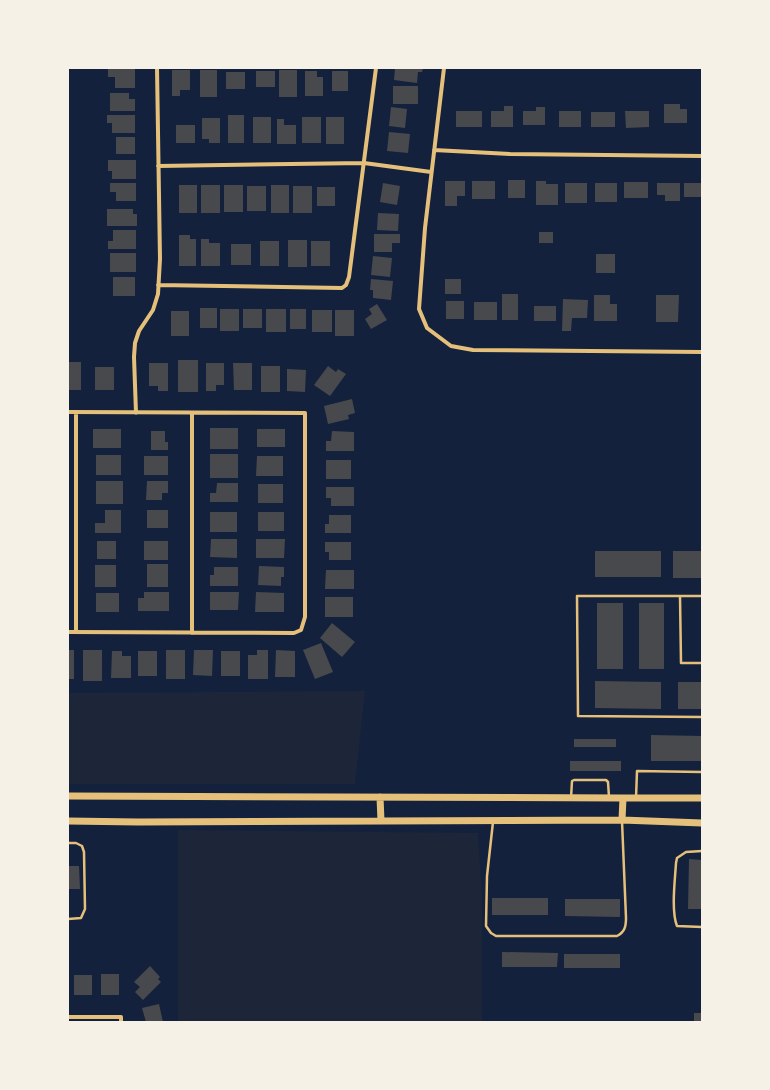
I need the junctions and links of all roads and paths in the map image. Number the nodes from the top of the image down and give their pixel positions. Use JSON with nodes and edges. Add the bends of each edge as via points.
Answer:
{"nodes":[{"id":1,"x":157,"y":68,"type":"edge"},
{"id":2,"x":376,"y":68,"type":"edge"},
{"id":3,"x":444,"y":68,"type":"edge"},
{"id":4,"x":434,"y":150,"type":"junction"},
{"id":5,"x":702,"y":156,"type":"edge"},
{"id":6,"x":364,"y":163,"type":"junction"},
{"id":7,"x":158,"y":166,"type":"junction"},
{"id":8,"x":431,"y":172,"type":"junction"},
{"id":9,"x":158,"y":285,"type":"junction"},
{"id":10,"x":702,"y":352,"type":"edge"},
{"id":11,"x":68,"y":412,"type":"edge"},
{"id":12,"x":76,"y":412,"type":"junction"},
{"id":13,"x":136,"y":413,"type":"junction"},
{"id":14,"x":192,"y":413,"type":"junction"},
{"id":15,"x":680,"y":596,"type":"junction"},
{"id":16,"x":702,"y":596,"type":"edge"},
{"id":17,"x":68,"y":632,"type":"edge"},
{"id":18,"x":76,"y":632,"type":"junction"},
{"id":19,"x":192,"y":633,"type":"junction"},
{"id":20,"x":702,"y":663,"type":"edge"},
{"id":21,"x":702,"y":717,"type":"edge"},
{"id":22,"x":702,"y":772,"type":"edge"},
{"id":23,"x":68,"y":796,"type":"edge"},
{"id":24,"x":380,"y":797,"type":"junction"},
{"id":25,"x":571,"y":798,"type":"junction"},
{"id":26,"x":609,"y":798,"type":"junction"},
{"id":27,"x":624,"y":798,"type":"junction"},
{"id":28,"x":636,"y":798,"type":"junction"},
{"id":29,"x":702,"y":798,"type":"edge"},
{"id":30,"x":622,"y":820,"type":"junction"},
{"id":31,"x":68,"y":821,"type":"edge"},
{"id":32,"x":381,"y":821,"type":"junction"},
{"id":33,"x":493,"y":821,"type":"junction"},
{"id":34,"x":702,"y":823,"type":"edge"},
{"id":35,"x":68,"y":843,"type":"edge"},
{"id":36,"x":702,"y":851,"type":"edge"},
{"id":37,"x":68,"y":919,"type":"edge"},
{"id":38,"x":702,"y":927,"type":"edge"},
{"id":39,"x":68,"y":1017,"type":"edge"},
{"id":40,"x":121,"y":1020,"type":"edge"}],
"edges":[{"from":1,"to":7,"type":"street"},
{"from":2,"to":6,"type":"street"},
{"from":3,"to":4,"type":"street"},
{"from":4,"to":5,"type":"street","via":[[510,154]]},
{"from":4,"to":8,"type":"street"},
{"from":6,"to":7,"type":"street"},
{"from":6,"to":8,"type":"street"},
{"from":6,"to":9,"type":"street","via":[[349,277],[342,288]]},
{"from":7,"to":9,"type":"street"},
{"from":8,"to":10,"type":"street","via":[[419,309],[427,328],[451,346],[472,350]]},
{"from":9,"to":13,"type":"street","via":[[153,310],[139,331],[135,343]]},
{"from":11,"to":12,"type":"street"},
{"from":12,"to":13,"type":"street"},
{"from":12,"to":18,"type":"street"},
{"from":13,"to":14,"type":"street"},
{"from":14,"to":19,"type":"street"},
{"from":14,"to":19,"type":"street","via":[[305,413],[305,617],[301,630],[294,633]]},
{"from":15,"to":16,"type":"lane"},
{"from":15,"to":20,"type":"lane","via":[[681,663]]},
{"from":15,"to":21,"type":"lane","via":[[577,596],[578,716]]},
{"from":17,"to":18,"type":"street"},
{"from":18,"to":19,"type":"street"},
{"from":22,"to":28,"type":"lane","via":[[638,771]]},
{"from":23,"to":24,"type":"main road"},
{"from":24,"to":25,"type":"main road"},
{"from":24,"to":32,"type":"main road"},
{"from":25,"to":26,"type":"main road"},
{"from":25,"to":26,"type":"lane","via":[[574,780],[606,780]]},
{"from":26,"to":27,"type":"main road"},
{"from":27,"to":28,"type":"main road"},
{"from":27,"to":30,"type":"main road"},
{"from":28,"to":29,"type":"main road"},
{"from":30,"to":33,"type":"main road"},
{"from":30,"to":33,"type":"lane","via":[[626,926],[617,936],[496,936],[491,933],[486,926],[486,919],[487,876]]},
{"from":30,"to":34,"type":"main road"},
{"from":31,"to":32,"type":"main road"},
{"from":32,"to":33,"type":"main road"},
{"from":35,"to":37,"type":"lane","via":[[82,846],[84,852],[85,909],[81,918]]},
{"from":36,"to":38,"type":"lane","via":[[686,852],[677,858],[674,920],[677,926]]},
{"from":39,"to":40,"type":"street"}]}
